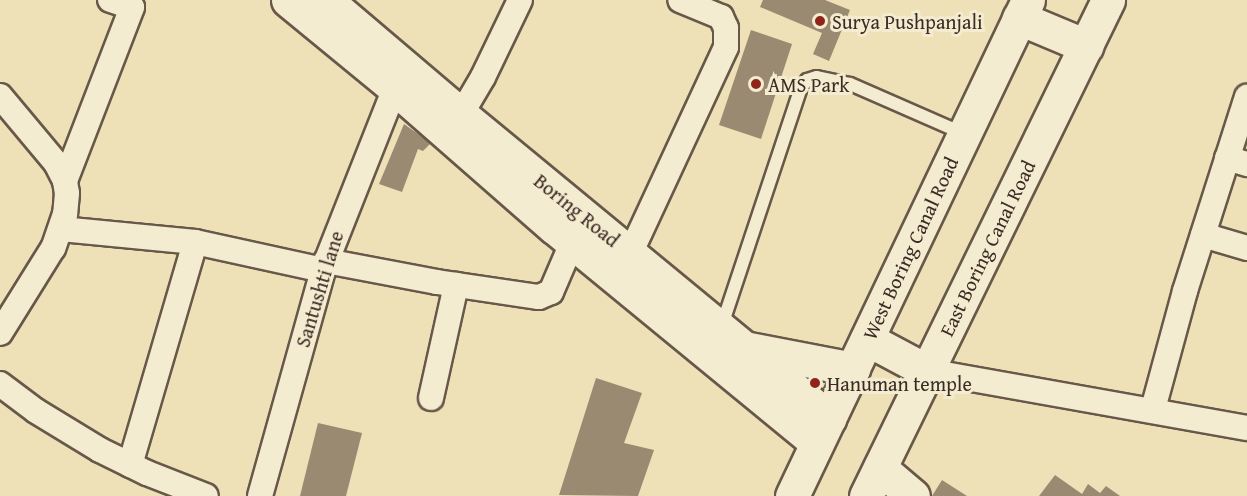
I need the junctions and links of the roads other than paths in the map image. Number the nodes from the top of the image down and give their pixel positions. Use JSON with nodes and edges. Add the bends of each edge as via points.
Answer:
{"nodes":[{"id":1,"x":110,"y":0,"type":"edge"},
{"id":2,"x":288,"y":0,"type":"edge"},
{"id":3,"x":326,"y":0,"type":"edge"},
{"id":4,"x":520,"y":0,"type":"edge"},
{"id":5,"x":680,"y":0,"type":"edge"},
{"id":6,"x":1108,"y":0,"type":"edge"},
{"id":7,"x":1023,"y":9,"type":"edge"},
{"id":8,"x":1086,"y":46,"type":"junction"},
{"id":9,"x":395,"y":88,"type":"junction"},
{"id":10,"x":0,"y":96,"type":"edge"},
{"id":11,"x":1247,"y":97,"type":"edge"},
{"id":12,"x":454,"y":124,"type":"junction"},
{"id":13,"x":964,"y":134,"type":"junction"},
{"id":14,"x":1237,"y":161,"type":"edge"},
{"id":15,"x":65,"y":181,"type":"junction"},
{"id":16,"x":61,"y":229,"type":"junction"},
{"id":17,"x":1203,"y":235,"type":"junction"},
{"id":18,"x":573,"y":241,"type":"junction"},
{"id":19,"x":195,"y":242,"type":"junction"},
{"id":20,"x":1247,"y":248,"type":"edge"},
{"id":21,"x":630,"y":254,"type":"junction"},
{"id":22,"x":324,"y":265,"type":"junction"},
{"id":23,"x":456,"y":285,"type":"junction"},
{"id":24,"x":0,"y":333,"type":"edge"},
{"id":25,"x":733,"y":339,"type":"junction"},
{"id":26,"x":867,"y":339,"type":"junction"},
{"id":27,"x":853,"y":369,"type":"junction"},
{"id":28,"x":927,"y":370,"type":"junction"},
{"id":29,"x":1,"y":387,"type":"edge"},
{"id":30,"x":431,"y":398,"type":"dead end"},
{"id":31,"x":1153,"y":409,"type":"junction"},
{"id":32,"x":1247,"y":428,"type":"edge"},
{"id":33,"x":823,"y":430,"type":"junction"},
{"id":34,"x":130,"y":465,"type":"junction"},
{"id":35,"x":870,"y":489,"type":"edge"},
{"id":36,"x":206,"y":496,"type":"edge"},
{"id":37,"x":260,"y":496,"type":"edge"},
{"id":38,"x":792,"y":496,"type":"edge"},
{"id":39,"x":913,"y":496,"type":"edge"}],
"edges":[{"from":1,"to":15,"type":"street","via":[[132,7]]},
{"from":2,"to":9,"type":"street"},
{"from":3,"to":12,"type":"street","name":"Boring Road"},
{"from":4,"to":12,"type":"street","via":[[483,77]]},
{"from":5,"to":21,"type":"street","via":[[721,16],[726,46]]},
{"from":6,"to":8,"type":"street","name":"East Boring Canal Road"},
{"from":7,"to":8,"type":"street"},
{"from":7,"to":13,"type":"street","name":"West Boring Canal Road"},
{"from":8,"to":28,"type":"street","name":"East Boring Canal Road"},
{"from":9,"to":12,"type":"street"},
{"from":9,"to":22,"type":"street","name":"Santushti lane"},
{"from":10,"to":15,"type":"street","via":[[56,163]]},
{"from":11,"to":14,"type":"street"},
{"from":12,"to":18,"type":"street"},
{"from":12,"to":21,"type":"street","name":"Boring Road"},
{"from":13,"to":25,"type":"lane","via":[[850,84],[828,78],[807,80],[801,88]]},
{"from":13,"to":26,"type":"street","name":"West Boring Canal Road"},
{"from":14,"to":17,"type":"street"},
{"from":15,"to":16,"type":"street"},
{"from":16,"to":19,"type":"street"},
{"from":16,"to":24,"type":"street"},
{"from":17,"to":20,"type":"street"},
{"from":17,"to":31,"type":"street"},
{"from":18,"to":23,"type":"street","via":[[551,292],[539,297]]},
{"from":18,"to":33,"type":"street"},
{"from":19,"to":22,"type":"street"},
{"from":19,"to":34,"type":"street"},
{"from":21,"to":25,"type":"street","name":"Boring Road"},
{"from":22,"to":23,"type":"street"},
{"from":22,"to":37,"type":"street","name":"Santushti lane"},
{"from":23,"to":30,"type":"street"},
{"from":25,"to":27,"type":"street"},
{"from":25,"to":33,"type":"street","name":"Boring Road"},
{"from":26,"to":27,"type":"street","name":"West Boring Canal Road"},
{"from":26,"to":28,"type":"street"},
{"from":27,"to":33,"type":"street","name":"West Boring Canal Road"},
{"from":28,"to":31,"type":"street"},
{"from":28,"to":35,"type":"street","name":"East Boring Canal Road"},
{"from":29,"to":34,"type":"street","via":[[65,430]]},
{"from":31,"to":32,"type":"street"},
{"from":33,"to":38,"type":"street","name":"West Boring Canal Road"},
{"from":34,"to":36,"type":"street"},
{"from":35,"to":39,"type":"street"}]}
